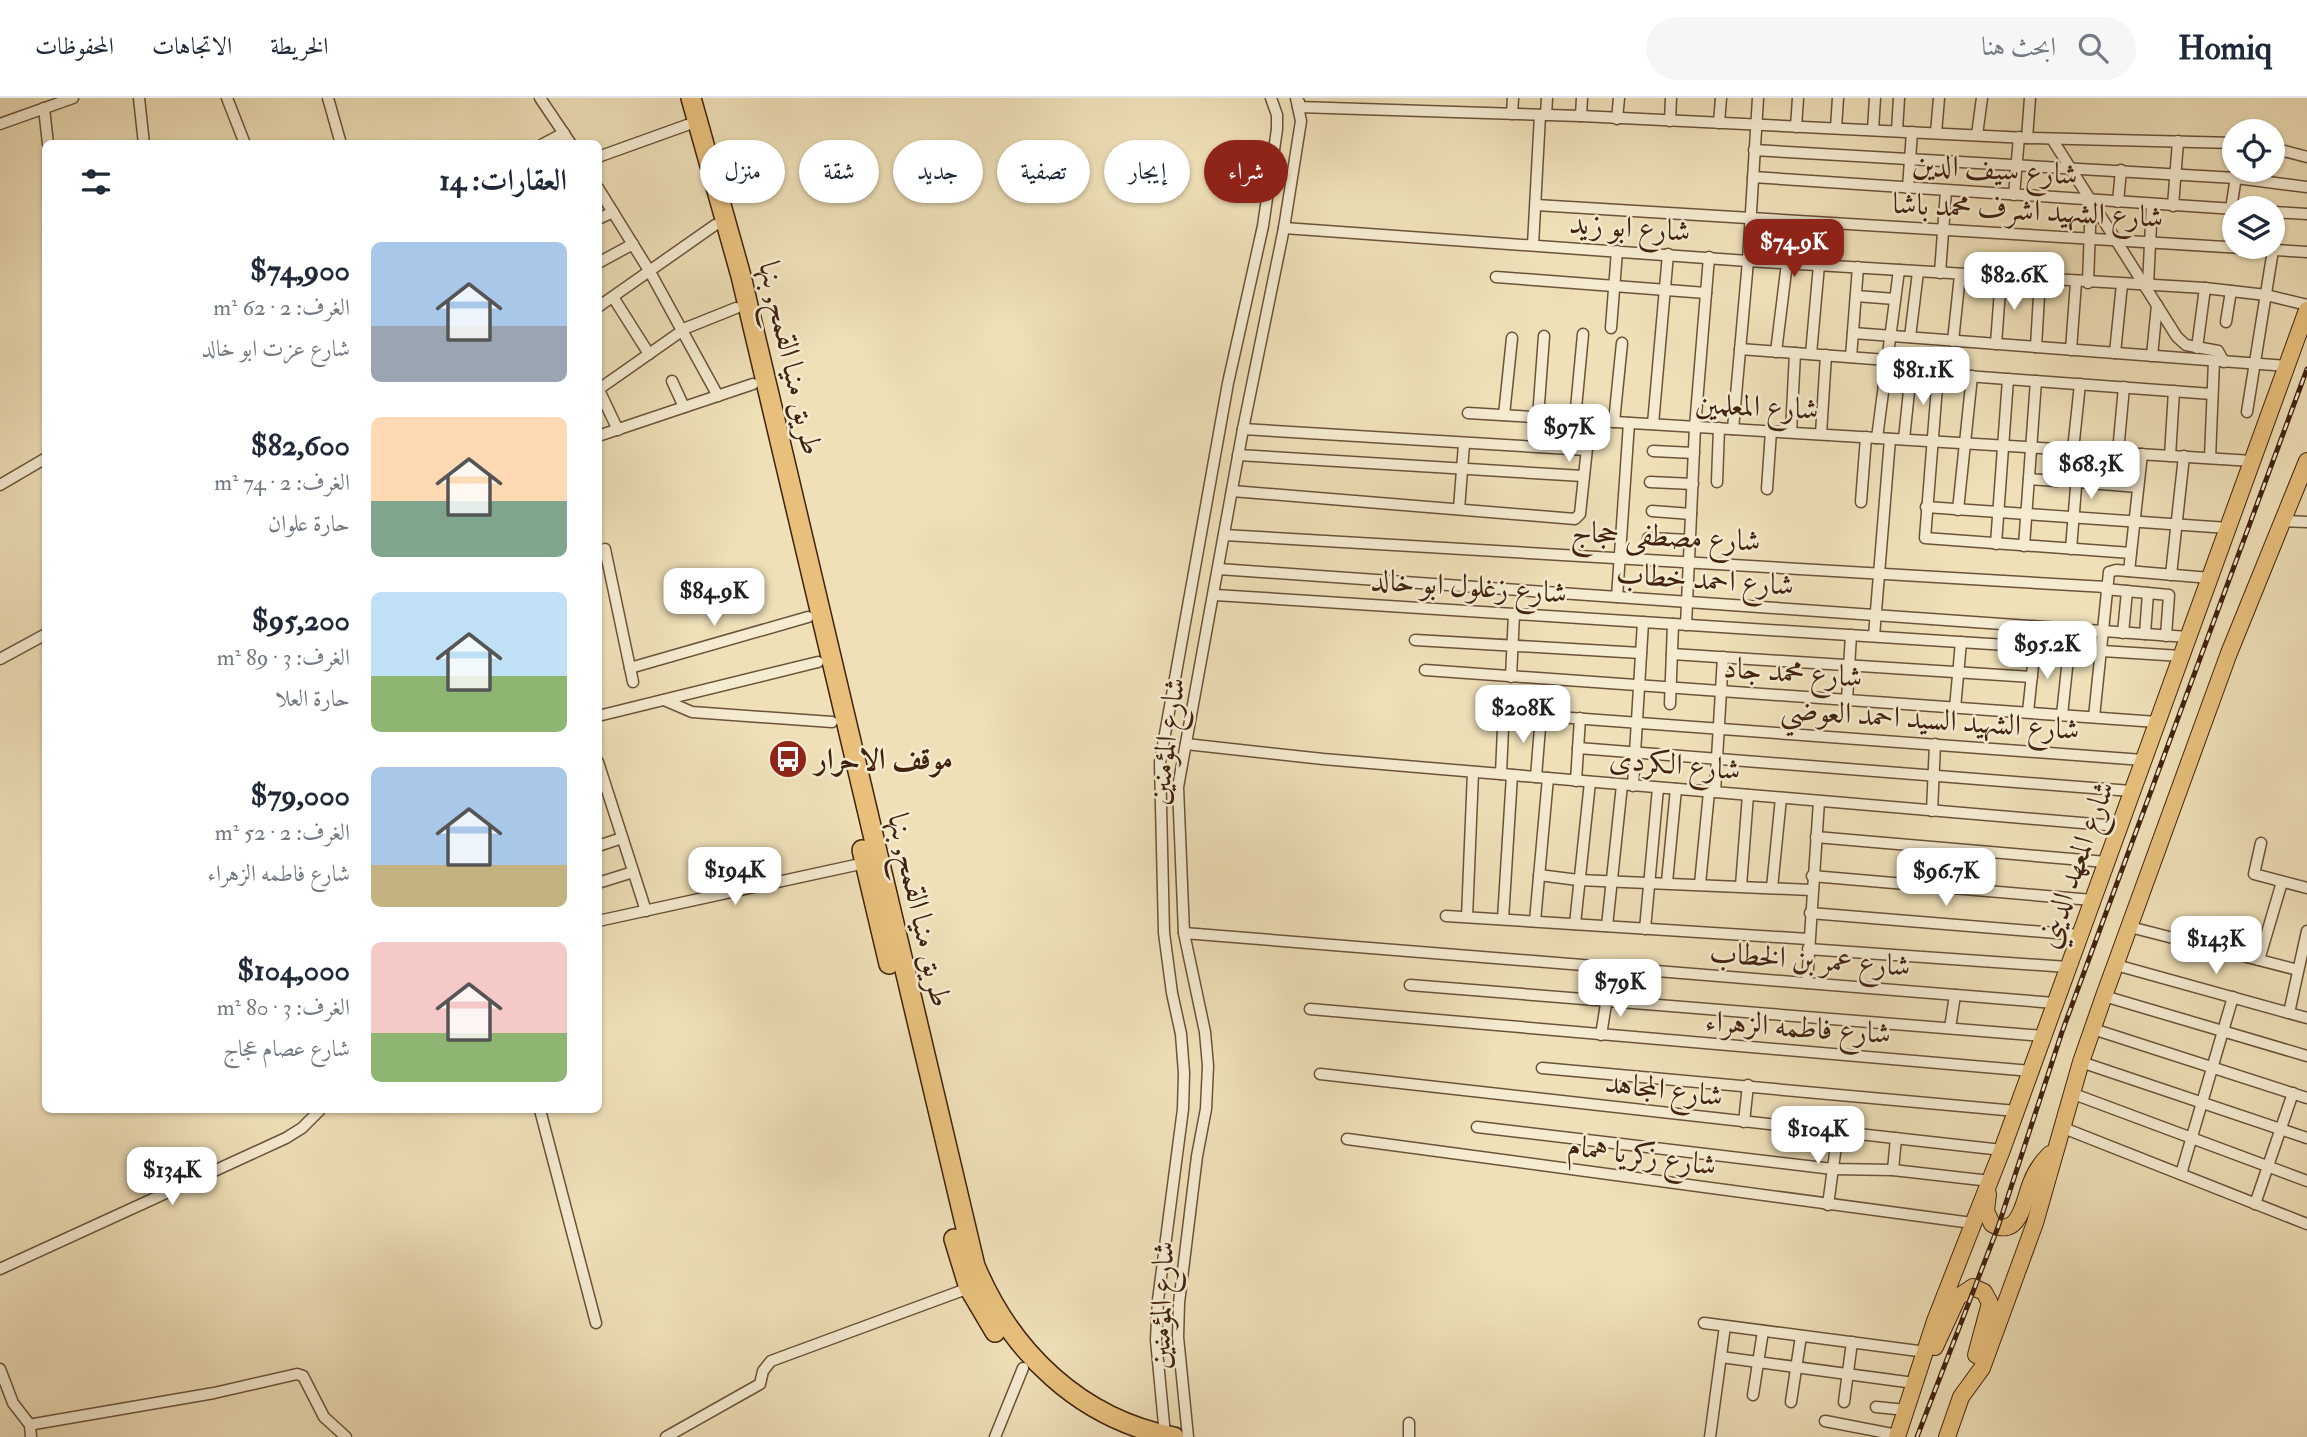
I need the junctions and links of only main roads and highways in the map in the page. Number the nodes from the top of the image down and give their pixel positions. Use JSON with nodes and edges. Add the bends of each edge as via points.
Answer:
{"nodes":[{"id":1,"x":678,"y":98,"type":"edge"},
{"id":2,"x":691,"y":98,"type":"edge"},
{"id":3,"x":2307,"y":307,"type":"edge"},
{"id":4,"x":2307,"y":461,"type":"edge"},
{"id":5,"x":932,"y":1119,"type":"junction"},
{"id":6,"x":2055,"y":1150,"type":"junction"},
{"id":7,"x":1990,"y":1181,"type":"junction"},
{"id":8,"x":1924,"y":1359,"type":"junction"},
{"id":9,"x":1961,"y":1397,"type":"junction"},
{"id":10,"x":1170,"y":1436,"type":"edge"},
{"id":11,"x":1897,"y":1436,"type":"edge"},
{"id":12,"x":1127,"y":1437,"type":"edge"},
{"id":13,"x":1947,"y":1437,"type":"edge"}],
"edges":[{"from":1,"to":5,"type":"highway","name":"طريق منيا القمح, بنها","via":[[736,308],[865,863]]},
{"from":2,"to":5,"type":"highway","name":"طريق منيا القمح, بنها","via":[[741,276]]},
{"from":3,"to":7,"type":"main road","name":"شارع المعهد الديني"},
{"from":4,"to":6,"type":"main road","via":[[2229,653],[2104,996]]},
{"from":5,"to":10,"type":"highway","name":"طريق منيا القمح, بنها","via":[[975,1266],[1009,1330],[1040,1367],[1077,1397],[1120,1420]]},
{"from":5,"to":12,"type":"highway","name":"طريق منيا القمح, بنها","via":[[969,1288],[998,1337],[1023,1368],[1077,1412]]},
{"from":6,"to":7,"type":"main road","via":[[2032,1180],[2022,1213],[2012,1226],[1998,1227],[1988,1218]]},
{"from":6,"to":9,"type":"main road","via":[[2035,1223],[1982,1368]]},
{"from":7,"to":8,"type":"main road","name":"شارع المعهد الديني"},
{"from":8,"to":9,"type":"main road","via":[[1941,1338],[1962,1292],[1973,1287],[1984,1292],[1990,1309]]},
{"from":8,"to":11,"type":"main road","name":"شارع المعهد الديني"},
{"from":9,"to":13,"type":"main road"}]}
